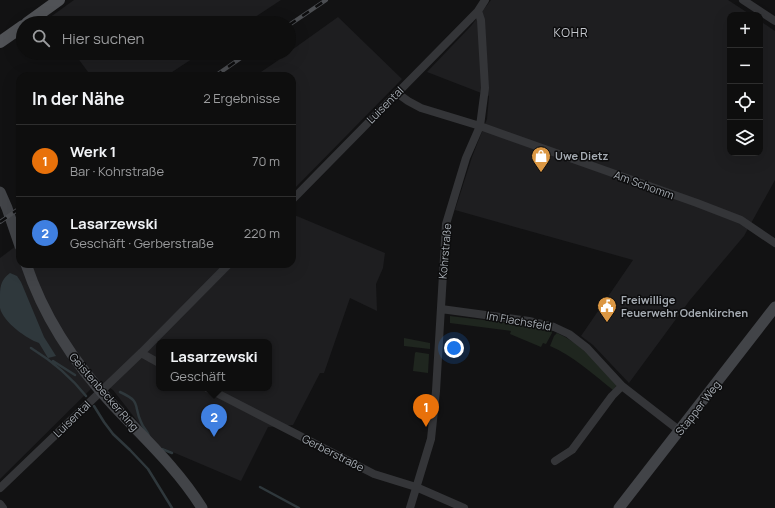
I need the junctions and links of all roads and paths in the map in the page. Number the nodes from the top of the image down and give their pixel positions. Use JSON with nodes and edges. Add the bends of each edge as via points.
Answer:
{"nodes":[{"id":1,"x":59,"y":0,"type":"edge"},
{"id":2,"x":485,"y":0,"type":"edge"},
{"id":3,"x":743,"y":0,"type":"edge"},
{"id":4,"x":478,"y":11,"type":"junction"},
{"id":5,"x":37,"y":16,"type":"edge"},
{"id":6,"x":775,"y":21,"type":"edge"},
{"id":7,"x":16,"y":31,"type":"edge"},
{"id":8,"x":0,"y":42,"type":"edge"},
{"id":9,"x":397,"y":93,"type":"junction"},
{"id":10,"x":480,"y":126,"type":"junction"},
{"id":11,"x":0,"y":192,"type":"edge"},
{"id":12,"x":296,"y":196,"type":"edge"},
{"id":13,"x":16,"y":234,"type":"edge"},
{"id":14,"x":775,"y":243,"type":"edge"},
{"id":15,"x":27,"y":268,"type":"edge"},
{"id":16,"x":224,"y":268,"type":"edge"},
{"id":17,"x":775,"y":307,"type":"edge"},
{"id":18,"x":441,"y":309,"type":"junction"},
{"id":19,"x":141,"y":353,"type":"junction"},
{"id":20,"x":156,"y":361,"type":"edge"},
{"id":21,"x":622,"y":386,"type":"junction"},
{"id":22,"x":101,"y":391,"type":"junction"},
{"id":23,"x":213,"y":391,"type":"edge"},
{"id":24,"x":680,"y":431,"type":"junction"},
{"id":25,"x":555,"y":461,"type":"dead end"},
{"id":26,"x":416,"y":487,"type":"junction"},
{"id":27,"x":0,"y":488,"type":"edge"},
{"id":28,"x":0,"y":504,"type":"edge"},
{"id":29,"x":3,"y":508,"type":"edge"},
{"id":30,"x":202,"y":508,"type":"edge"},
{"id":31,"x":410,"y":508,"type":"edge"},
{"id":32,"x":464,"y":508,"type":"edge"},
{"id":33,"x":619,"y":508,"type":"edge"}],
"edges":[{"from":1,"to":5,"type":"main road"},
{"from":2,"to":4,"type":"street"},
{"from":3,"to":6,"type":"street"},
{"from":4,"to":9,"type":"street","name":"Luisental"},
{"from":4,"to":10,"type":"street","name":"Kohrstraße","via":[[482,20],[485,88]]},
{"from":7,"to":8,"type":"main road"},
{"from":9,"to":10,"type":"street","name":"Am Schomm","via":[[421,108]]},
{"from":9,"to":12,"type":"street","name":"Luisental"},
{"from":10,"to":14,"type":"street","name":"Am Schomm","via":[[741,220]]},
{"from":10,"to":18,"type":"street","name":"Kohrstraße","via":[[466,158],[446,224]]},
{"from":11,"to":13,"type":"main road"},
{"from":15,"to":22,"type":"main road","name":"Geistenbecker Ring","via":[[54,329]]},
{"from":16,"to":19,"type":"street","name":"Luisental"},
{"from":17,"to":24,"type":"main road","name":"Stapper Weg"},
{"from":18,"to":21,"type":"street","name":"Im Flachsfeld","via":[[554,327],[569,334],[587,348]]},
{"from":18,"to":26,"type":"street","name":"Kohrstraße","via":[[431,439]]},
{"from":19,"to":20,"type":"street"},
{"from":19,"to":22,"type":"street","name":"Luisental"},
{"from":21,"to":24,"type":"street","name":"Im Flachsfeld"},
{"from":21,"to":25,"type":"street","via":[[572,450]]},
{"from":22,"to":27,"type":"street","name":"Luisental"},
{"from":22,"to":30,"type":"main road","name":"Geistenbecker Ring","via":[[170,465]]},
{"from":23,"to":26,"type":"street","name":"Gerberstraße","via":[[374,474]]},
{"from":24,"to":33,"type":"main road","name":"Stapper Weg"},
{"from":26,"to":31,"type":"street","name":"Kohrstraße"},
{"from":26,"to":32,"type":"street","name":"Gerberstraße"},
{"from":28,"to":29,"type":"street"}]}
